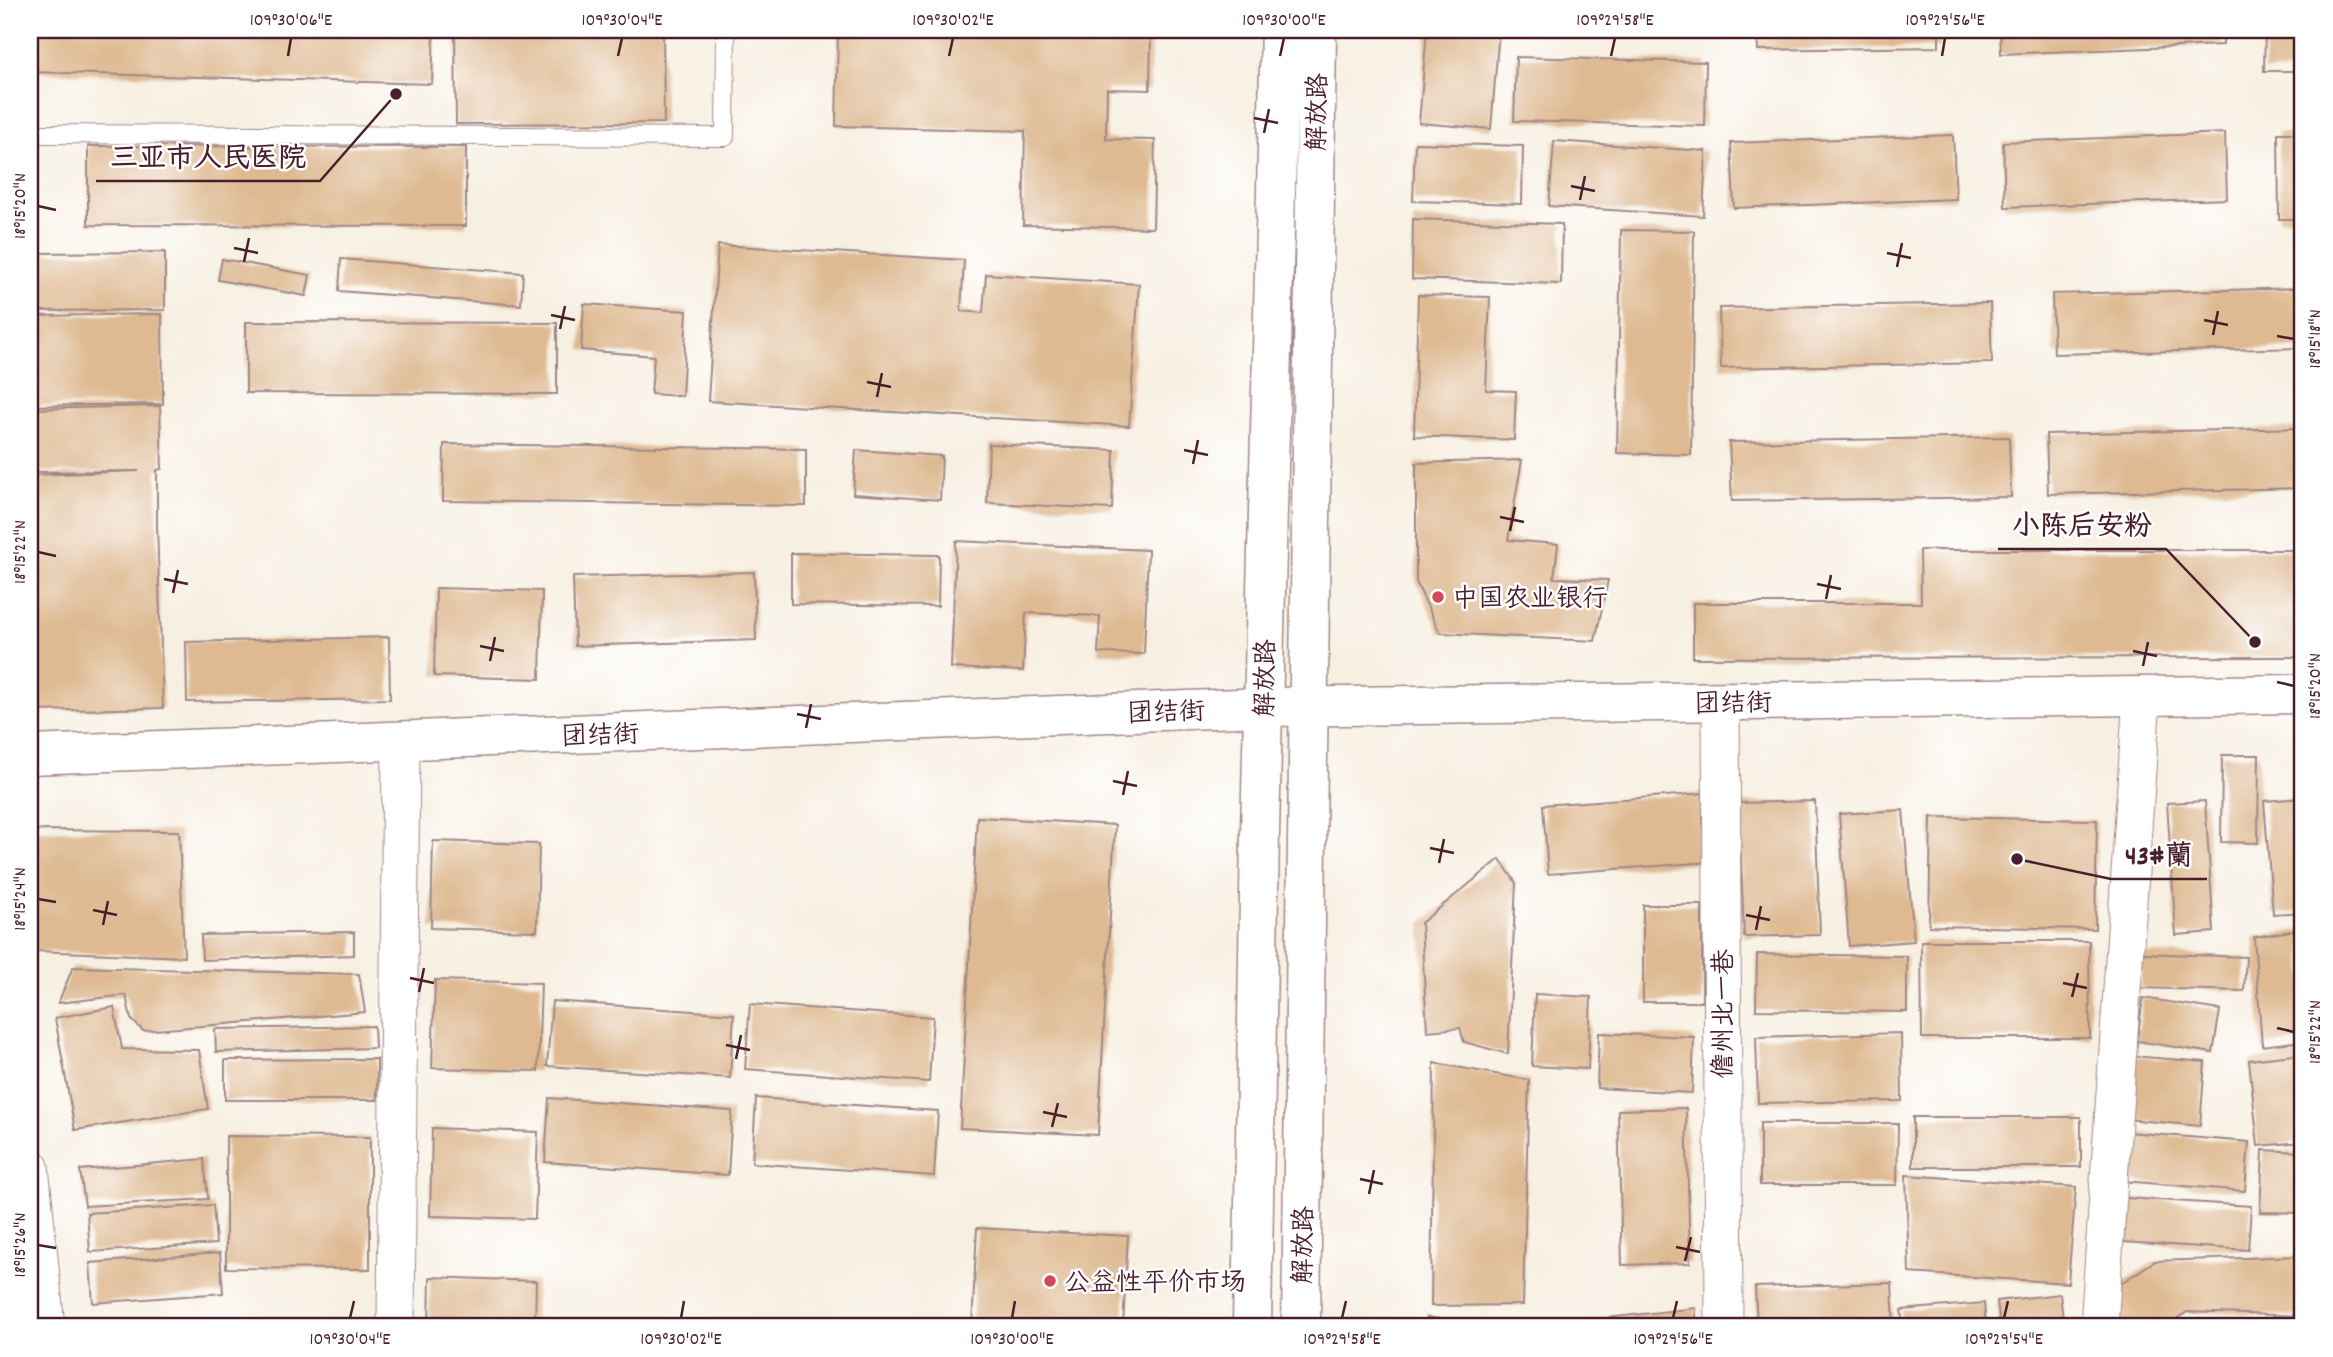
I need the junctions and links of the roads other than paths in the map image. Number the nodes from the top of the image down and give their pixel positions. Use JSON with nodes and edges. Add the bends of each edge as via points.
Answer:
{"nodes":[{"id":1,"x":726,"y":30,"type":"edge"},
{"id":2,"x":1280,"y":30,"type":"edge"},
{"id":3,"x":1317,"y":30,"type":"edge"},
{"id":4,"x":30,"y":134,"type":"edge"},
{"id":5,"x":2303,"y":694,"type":"edge"},
{"id":6,"x":2143,"y":696,"type":"junction"},
{"id":7,"x":1721,"y":702,"type":"junction"},
{"id":8,"x":1264,"y":707,"type":"junction"},
{"id":9,"x":1310,"y":707,"type":"junction"},
{"id":10,"x":401,"y":742,"type":"junction"},
{"id":11,"x":30,"y":755,"type":"edge"},
{"id":12,"x":30,"y":1167,"type":"edge"},
{"id":13,"x":46,"y":1327,"type":"edge"},
{"id":14,"x":396,"y":1327,"type":"edge"},
{"id":15,"x":1252,"y":1327,"type":"edge"},
{"id":16,"x":1301,"y":1327,"type":"edge"},
{"id":17,"x":1724,"y":1327,"type":"edge"},
{"id":18,"x":2099,"y":1327,"type":"edge"}],
"edges":[{"from":1,"to":4,"type":"lane","via":[[724,136]]},
{"from":2,"to":8,"type":"main road","name":"解放路"},
{"from":3,"to":9,"type":"main road","name":"解放路"},
{"from":5,"to":6,"type":"main road","name":"团结街"},
{"from":6,"to":7,"type":"main road","name":"团结街"},
{"from":6,"to":18,"type":"street"},
{"from":7,"to":9,"type":"main road","name":"团结街"},
{"from":7,"to":17,"type":"street","name":"儋州北一巷"},
{"from":8,"to":9,"type":"main road","name":"团结街"},
{"from":8,"to":10,"type":"main road","name":"团结街"},
{"from":8,"to":15,"type":"main road","name":"解放路"},
{"from":9,"to":16,"type":"main road","name":"解放路"},
{"from":10,"to":11,"type":"main road","name":"团结街"},
{"from":10,"to":14,"type":"street"},
{"from":12,"to":13,"type":"street"}]}
